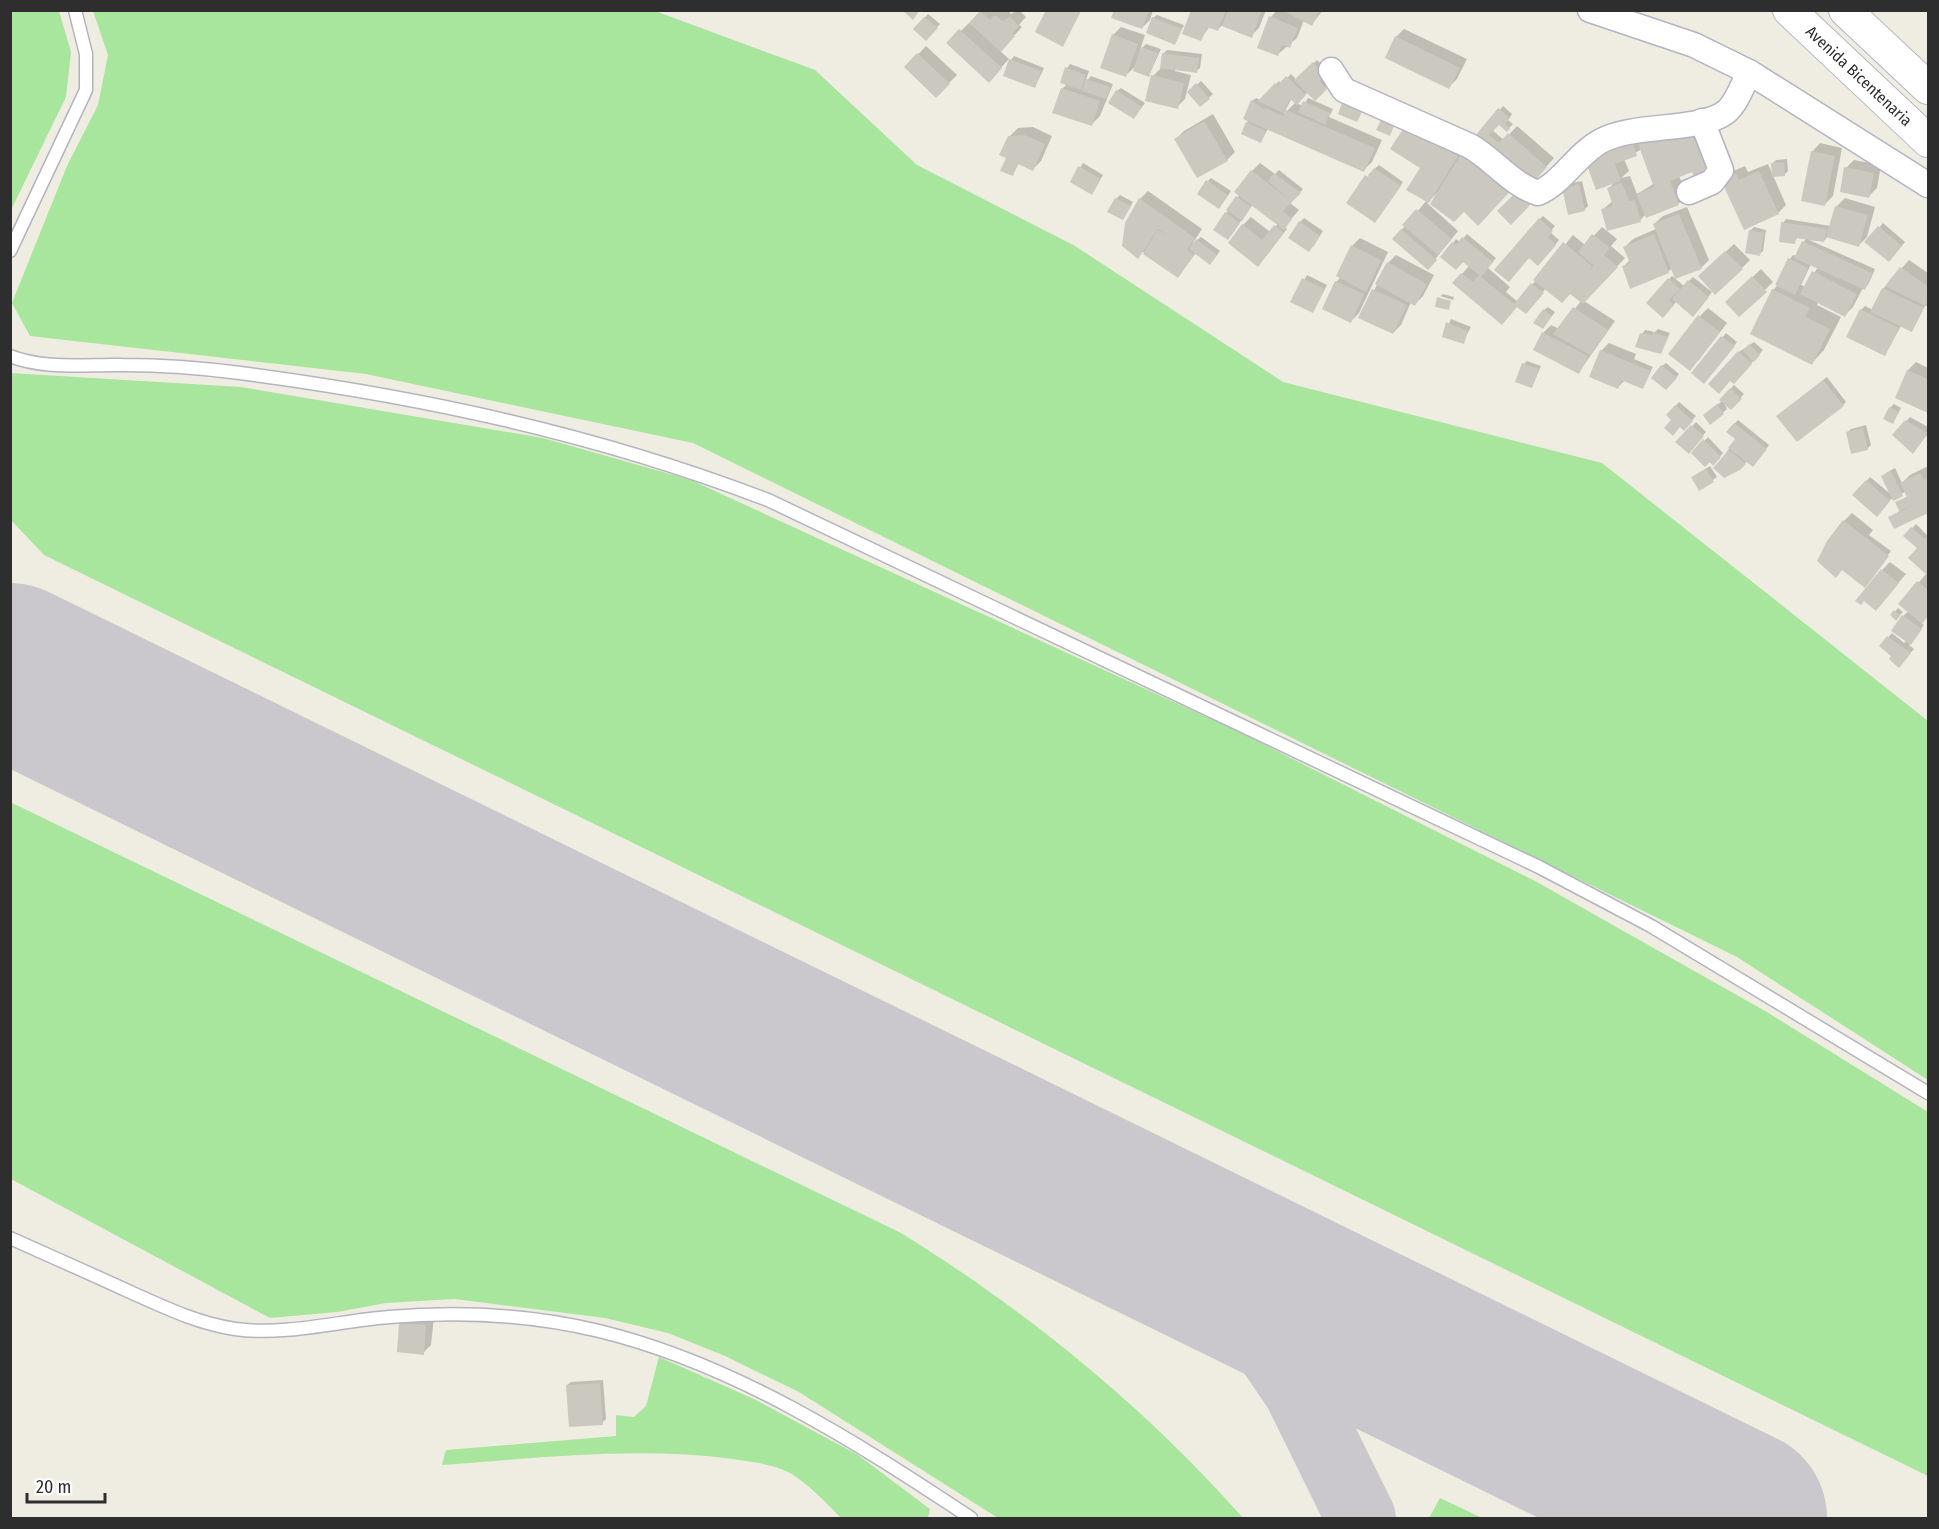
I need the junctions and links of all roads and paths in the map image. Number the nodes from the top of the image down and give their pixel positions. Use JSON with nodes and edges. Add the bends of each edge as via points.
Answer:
{"nodes":[{"id":1,"x":75,"y":10,"type":"edge"},
{"id":2,"x":1590,"y":10,"type":"edge"},
{"id":3,"x":1789,"y":10,"type":"edge"},
{"id":4,"x":1845,"y":10,"type":"edge"},
{"id":5,"x":1331,"y":70,"type":"dead end"},
{"id":6,"x":1749,"y":72,"type":"junction"},
{"id":7,"x":1929,"y":88,"type":"edge"},
{"id":8,"x":1702,"y":121,"type":"junction"},
{"id":9,"x":1929,"y":141,"type":"edge"},
{"id":10,"x":1929,"y":185,"type":"edge"},
{"id":11,"x":1689,"y":192,"type":"dead end"},
{"id":12,"x":10,"y":251,"type":"edge"},
{"id":13,"x":10,"y":356,"type":"edge"},
{"id":14,"x":1929,"y":1093,"type":"edge"},
{"id":15,"x":10,"y":1238,"type":"edge"},
{"id":16,"x":971,"y":1518,"type":"edge"}],
"edges":[{"from":1,"to":12,"type":"lane","via":[[86,54],[86,90]]},
{"from":2,"to":6,"type":"street","via":[[1694,45]]},
{"from":3,"to":9,"type":"street","name":"Avenida Bicentenaria"},
{"from":4,"to":7,"type":"street"},
{"from":5,"to":8,"type":"street","via":[[1344,90],[1470,146],[1538,194],[1600,141],[1619,133]]},
{"from":6,"to":8,"type":"street","via":[[1726,112]]},
{"from":6,"to":10,"type":"street"},
{"from":8,"to":11,"type":"street","via":[[1721,170],[1712,182]]},
{"from":13,"to":14,"type":"lane","via":[[49,365],[126,365],[238,373],[402,397],[619,447],[768,500],[1539,867],[1651,926]]},
{"from":15,"to":16,"type":"lane","via":[[196,1321],[238,1329],[287,1329],[440,1313],[543,1322],[598,1331],[656,1347],[829,1428]]}]}
